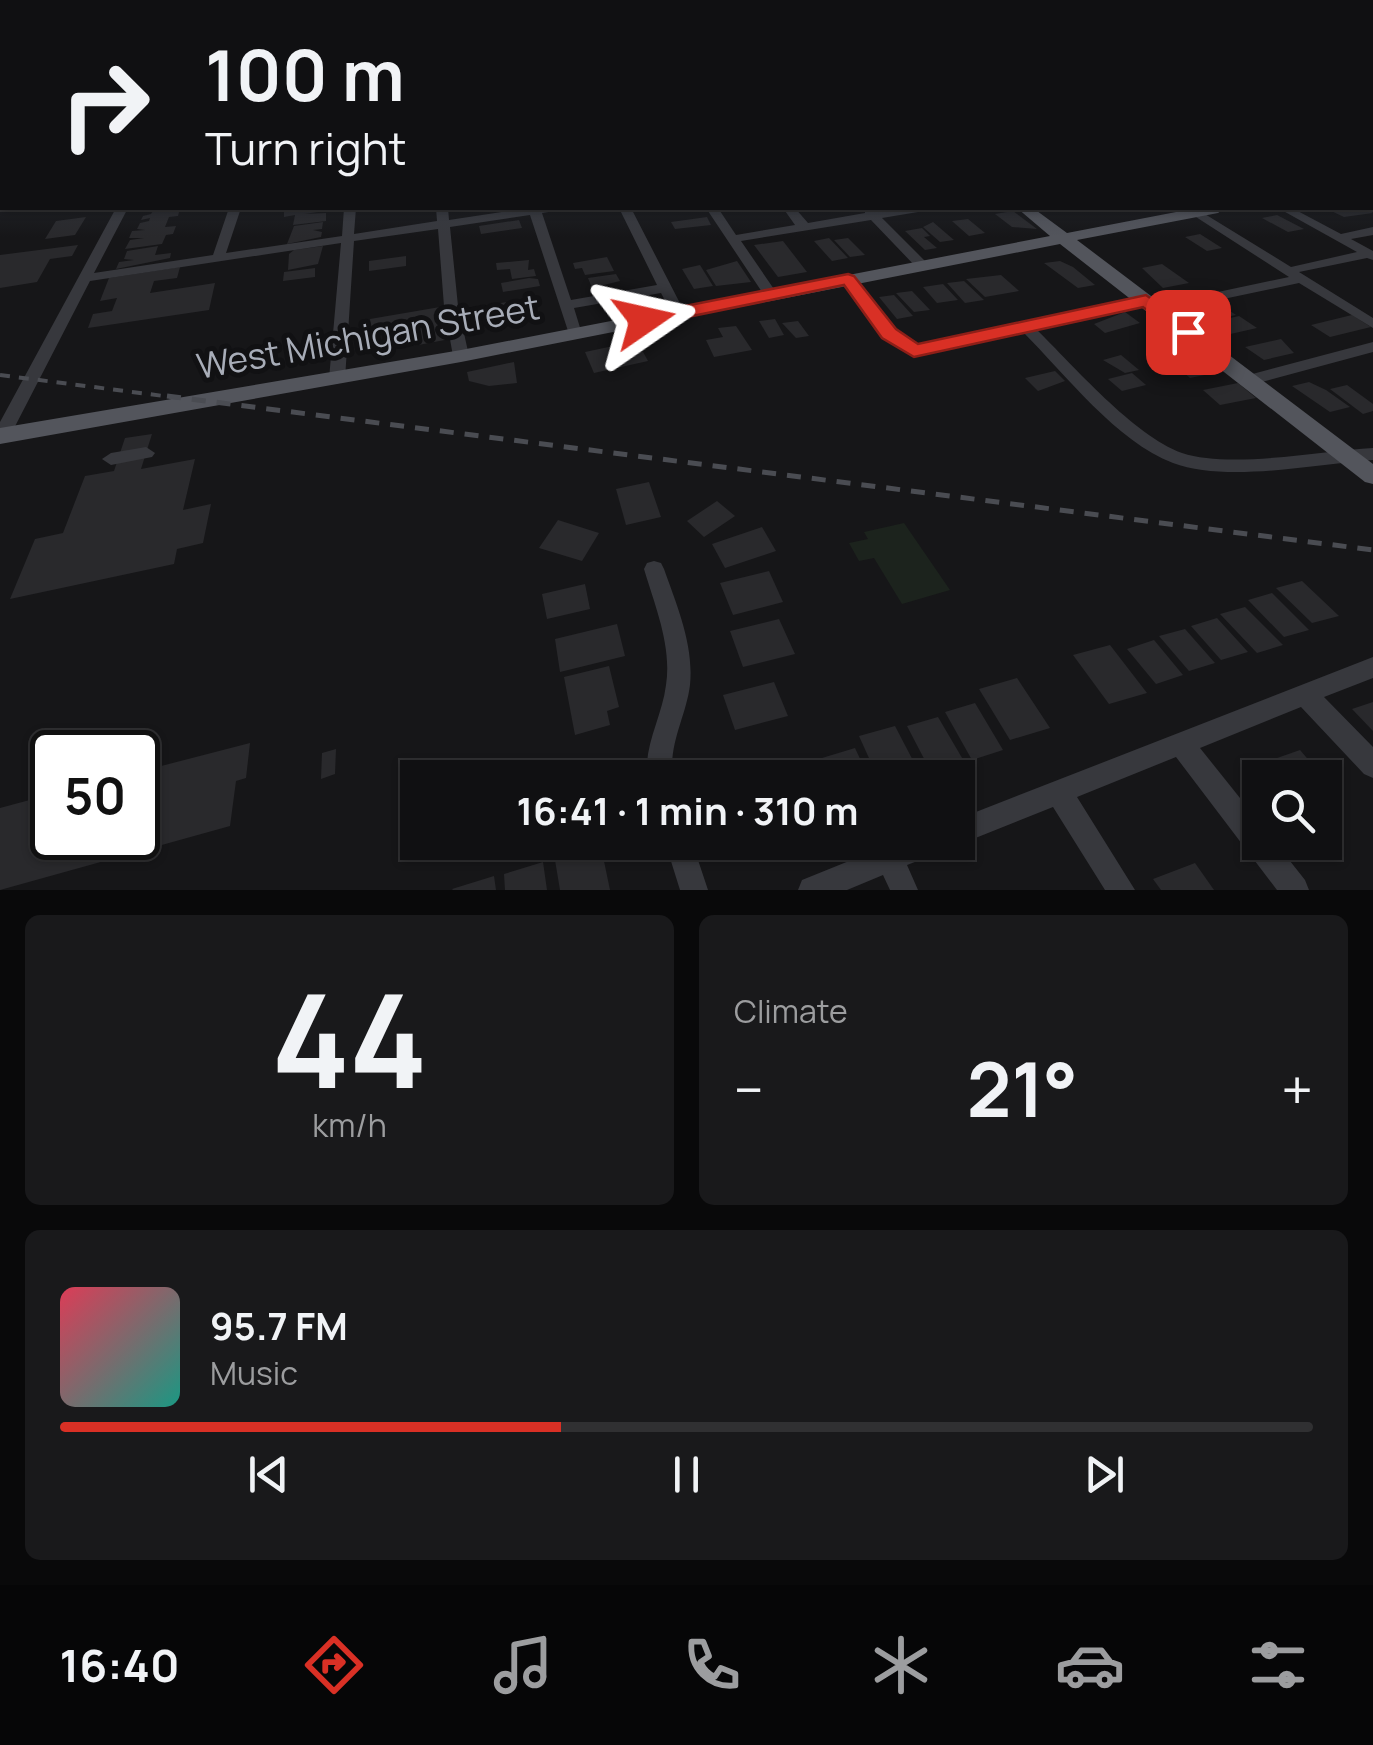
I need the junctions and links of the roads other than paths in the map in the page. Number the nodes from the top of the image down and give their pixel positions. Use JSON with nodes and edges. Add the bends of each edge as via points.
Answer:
{"nodes":[{"id":1,"x":121,"y":210,"type":"edge"},
{"id":2,"x":233,"y":210,"type":"edge"},
{"id":3,"x":350,"y":210,"type":"edge"},
{"id":4,"x":442,"y":210,"type":"edge"},
{"id":5,"x":528,"y":210,"type":"edge"},
{"id":6,"x":534,"y":210,"type":"edge"},
{"id":7,"x":625,"y":210,"type":"edge"},
{"id":8,"x":713,"y":210,"type":"edge"},
{"id":9,"x":790,"y":210,"type":"edge"},
{"id":10,"x":1027,"y":210,"type":"edge"},
{"id":11,"x":1192,"y":210,"type":"edge"},
{"id":12,"x":1288,"y":210,"type":"edge"},
{"id":13,"x":869,"y":211,"type":"edge"},
{"id":14,"x":443,"y":224,"type":"junction"},
{"id":15,"x":799,"y":228,"type":"junction"},
{"id":16,"x":1373,"y":231,"type":"edge"},
{"id":17,"x":348,"y":238,"type":"junction"},
{"id":18,"x":1064,"y":238,"type":"junction"},
{"id":19,"x":1339,"y":238,"type":"junction"},
{"id":20,"x":733,"y":239,"type":"junction"},
{"id":21,"x":1371,"y":255,"type":"edge"},
{"id":22,"x":218,"y":258,"type":"junction"},
{"id":23,"x":922,"y":266,"type":"junction"},
{"id":24,"x":1294,"y":272,"type":"junction"},
{"id":25,"x":85,"y":278,"type":"junction"},
{"id":26,"x":848,"y":279,"type":"junction"},
{"id":27,"x":664,"y":288,"type":"junction"},
{"id":28,"x":771,"y":295,"type":"junction"},
{"id":29,"x":566,"y":305,"type":"junction"},
{"id":30,"x":1151,"y":305,"type":"junction"},
{"id":31,"x":678,"y":313,"type":"junction"},
{"id":32,"x":1373,"y":324,"type":"edge"},
{"id":33,"x":1028,"y":328,"type":"junction"},
{"id":34,"x":575,"y":334,"type":"junction"},
{"id":35,"x":1373,"y":347,"type":"edge"},
{"id":36,"x":461,"y":356,"type":"junction"},
{"id":37,"x":337,"y":378,"type":"junction"},
{"id":38,"x":1250,"y":380,"type":"junction"},
{"id":39,"x":0,"y":437,"type":"edge"},
{"id":40,"x":146,"y":453,"type":"dead end"},
{"id":41,"x":1373,"y":454,"type":"edge"},
{"id":42,"x":1349,"y":456,"type":"junction"},
{"id":43,"x":111,"y":459,"type":"dead end"},
{"id":44,"x":1373,"y":476,"type":"edge"},
{"id":45,"x":654,"y":570,"type":"dead end"},
{"id":46,"x":1373,"y":667,"type":"edge"},
{"id":47,"x":1307,"y":696,"type":"junction"},
{"id":48,"x":1181,"y":743,"type":"junction"},
{"id":49,"x":657,"y":760,"type":"edge"},
{"id":50,"x":1373,"y":765,"type":"edge"},
{"id":51,"x":1058,"y":792,"type":"junction"},
{"id":52,"x":975,"y":825,"type":"edge"},
{"id":53,"x":684,"y":860,"type":"edge"},
{"id":54,"x":887,"y":860,"type":"edge"},
{"id":55,"x":890,"y":860,"type":"edge"},
{"id":56,"x":694,"y":890,"type":"edge"},
{"id":57,"x":812,"y":890,"type":"edge"},
{"id":58,"x":904,"y":890,"type":"edge"},
{"id":59,"x":1121,"y":890,"type":"edge"},
{"id":60,"x":1296,"y":890,"type":"edge"}],
"edges":[{"from":1,"to":25,"type":"street"},
{"from":2,"to":22,"type":"street"},
{"from":3,"to":17,"type":"street"},
{"from":4,"to":14,"type":"street"},
{"from":5,"to":14,"type":"street"},
{"from":6,"to":29,"type":"street"},
{"from":7,"to":27,"type":"street"},
{"from":8,"to":20,"type":"street"},
{"from":9,"to":15,"type":"street","via":[[803,224]]},
{"from":10,"to":18,"type":"main road"},
{"from":11,"to":18,"type":"main road","name":"West Michigan Street"},
{"from":11,"to":24,"type":"street"},
{"from":12,"to":19,"type":"street"},
{"from":13,"to":15,"type":"street"},
{"from":13,"to":23,"type":"street"},
{"from":14,"to":17,"type":"street"},
{"from":14,"to":36,"type":"street"},
{"from":15,"to":20,"type":"street"},
{"from":16,"to":19,"type":"street"},
{"from":17,"to":22,"type":"street"},
{"from":17,"to":37,"type":"street"},
{"from":18,"to":23,"type":"main road","name":"West Michigan Street"},
{"from":18,"to":30,"type":"main road"},
{"from":19,"to":21,"type":"street"},
{"from":20,"to":28,"type":"street"},
{"from":21,"to":24,"type":"street"},
{"from":22,"to":25,"type":"street"},
{"from":23,"to":26,"type":"main road","name":"West Michigan Street"},
{"from":24,"to":30,"type":"street"},
{"from":24,"to":32,"type":"street"},
{"from":25,"to":39,"type":"street"},
{"from":26,"to":28,"type":"main road","name":"West Michigan Street"},
{"from":26,"to":33,"type":"street","via":[[889,334],[914,351]]},
{"from":27,"to":29,"type":"street"},
{"from":27,"to":31,"type":"street"},
{"from":28,"to":31,"type":"main road","name":"West Michigan Street"},
{"from":29,"to":34,"type":"street"},
{"from":30,"to":33,"type":"street"},
{"from":30,"to":38,"type":"main road"},
{"from":31,"to":34,"type":"main road","name":"West Michigan Street"},
{"from":33,"to":42,"type":"street","via":[[1148,441],[1180,458]]},
{"from":34,"to":36,"type":"main road","name":"West Michigan Street"},
{"from":35,"to":38,"type":"street"},
{"from":36,"to":37,"type":"main road","name":"West Michigan Street"},
{"from":37,"to":39,"type":"main road","name":"West Michigan Street"},
{"from":38,"to":42,"type":"main road"},
{"from":40,"to":43,"type":"street"},
{"from":41,"to":42,"type":"street"},
{"from":42,"to":44,"type":"main road"},
{"from":45,"to":49,"type":"street","via":[[679,652],[676,694]]},
{"from":46,"to":47,"type":"street"},
{"from":47,"to":48,"type":"street"},
{"from":47,"to":50,"type":"street"},
{"from":48,"to":51,"type":"street"},
{"from":48,"to":60,"type":"street"},
{"from":51,"to":52,"type":"street"},
{"from":51,"to":59,"type":"street"},
{"from":53,"to":56,"type":"street"},
{"from":54,"to":57,"type":"street"},
{"from":55,"to":58,"type":"street"}]}
